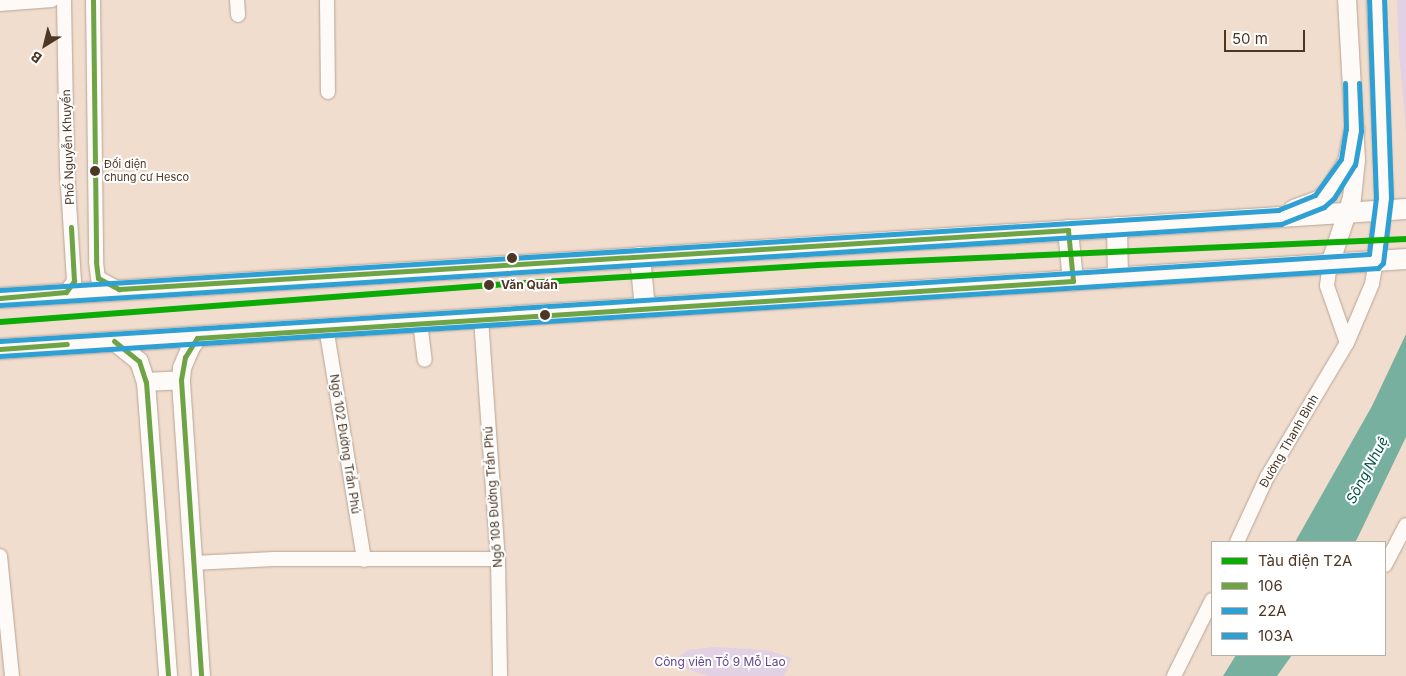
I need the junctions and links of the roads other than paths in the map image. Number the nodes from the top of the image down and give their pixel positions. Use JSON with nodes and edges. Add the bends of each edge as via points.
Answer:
{"nodes":[{"id":1,"x":52,"y":0,"type":"edge"},
{"id":2,"x":64,"y":0,"type":"edge"},
{"id":3,"x":92,"y":0,"type":"edge"},
{"id":4,"x":237,"y":0,"type":"edge"},
{"id":5,"x":327,"y":0,"type":"edge"},
{"id":6,"x":1347,"y":0,"type":"edge"},
{"id":7,"x":1376,"y":0,"type":"edge"},
{"id":8,"x":0,"y":4,"type":"edge"},
{"id":9,"x":238,"y":15,"type":"dead end"},
{"id":10,"x":328,"y":92,"type":"dead end"},
{"id":11,"x":1354,"y":130,"type":"junction"},
{"id":12,"x":1406,"y":209,"type":"edge"},
{"id":13,"x":1382,"y":210,"type":"junction"},
{"id":14,"x":1347,"y":212,"type":"junction"},
{"id":15,"x":1280,"y":217,"type":"junction"},
{"id":16,"x":1116,"y":227,"type":"junction"},
{"id":17,"x":1068,"y":230,"type":"junction"},
{"id":18,"x":96,"y":257,"type":"junction"},
{"id":19,"x":640,"y":257,"type":"junction"},
{"id":20,"x":73,"y":259,"type":"junction"},
{"id":21,"x":1404,"y":259,"type":"edge"},
{"id":22,"x":1376,"y":261,"type":"junction"},
{"id":23,"x":1330,"y":264,"type":"junction"},
{"id":24,"x":1118,"y":278,"type":"junction"},
{"id":25,"x":1073,"y":281,"type":"junction"},
{"id":26,"x":119,"y":289,"type":"junction"},
{"id":27,"x":66,"y":292,"type":"junction"},
{"id":28,"x":0,"y":298,"type":"edge"},
{"id":29,"x":645,"y":308,"type":"junction"},
{"id":30,"x":481,"y":318,"type":"junction"},
{"id":31,"x":420,"y":322,"type":"junction"},
{"id":32,"x":326,"y":327,"type":"junction"},
{"id":33,"x":207,"y":335,"type":"junction"},
{"id":34,"x":114,"y":341,"type":"junction"},
{"id":35,"x":1347,"y":343,"type":"junction"},
{"id":36,"x":0,"y":349,"type":"edge"},
{"id":37,"x":425,"y":360,"type":"dead end"},
{"id":38,"x":181,"y":380,"type":"junction"},
{"id":39,"x":146,"y":382,"type":"junction"},
{"id":40,"x":1406,"y":525,"type":"edge"},
{"id":41,"x":1237,"y":541,"type":"edge"},
{"id":42,"x":0,"y":556,"type":"edge"},
{"id":43,"x":498,"y":559,"type":"junction"},
{"id":44,"x":364,"y":560,"type":"junction"},
{"id":45,"x":193,"y":563,"type":"junction"},
{"id":46,"x":1386,"y":563,"type":"edge"},
{"id":47,"x":1211,"y":602,"type":"edge"},
{"id":48,"x":12,"y":676,"type":"edge"},
{"id":49,"x":168,"y":676,"type":"edge"},
{"id":50,"x":201,"y":676,"type":"edge"},
{"id":51,"x":500,"y":676,"type":"edge"},
{"id":52,"x":1174,"y":676,"type":"edge"}],
"edges":[{"from":1,"to":8,"type":"street"},
{"from":2,"to":20,"type":"street","name":"Phố Nguyễn Khuyến"},
{"from":3,"to":18,"type":"street","name":"Phố Nguyễn Khuyến"},
{"from":4,"to":9,"type":"street"},
{"from":5,"to":10,"type":"street"},
{"from":6,"to":11,"type":"main road"},
{"from":7,"to":13,"type":"main road","via":[[1383,112]]},
{"from":11,"to":14,"type":"main road","via":[[1356,160]]},
{"from":11,"to":15,"type":"highway","via":[[1348,162],[1328,193],[1319,201]]},
{"from":12,"to":13,"type":"highway"},
{"from":13,"to":14,"type":"highway"},
{"from":13,"to":22,"type":"main road"},
{"from":14,"to":15,"type":"highway"},
{"from":14,"to":23,"type":"main road"},
{"from":15,"to":16,"type":"highway"},
{"from":16,"to":17,"type":"highway"},
{"from":16,"to":24,"type":"highway"},
{"from":17,"to":19,"type":"highway"},
{"from":17,"to":25,"type":"highway"},
{"from":18,"to":20,"type":"street"},
{"from":18,"to":26,"type":"street","name":"Phố Nguyễn Khuyến","via":[[98,278]]},
{"from":19,"to":26,"type":"highway"},
{"from":19,"to":29,"type":"highway"},
{"from":20,"to":27,"type":"street","name":"Phố Nguyễn Khuyến","via":[[74,281]]},
{"from":21,"to":22,"type":"highway"},
{"from":22,"to":23,"type":"highway"},
{"from":22,"to":35,"type":"street","name":"Đường Thanh Bình","via":[[1372,284]]},
{"from":23,"to":24,"type":"highway"},
{"from":23,"to":35,"type":"street","via":[[1327,286]]},
{"from":24,"to":25,"type":"highway"},
{"from":25,"to":29,"type":"highway"},
{"from":26,"to":27,"type":"highway"},
{"from":27,"to":28,"type":"highway"},
{"from":29,"to":30,"type":"highway"},
{"from":30,"to":31,"type":"highway"},
{"from":30,"to":43,"type":"street","name":"Ngõ 108 Đường Trần Phú"},
{"from":31,"to":32,"type":"highway"},
{"from":31,"to":37,"type":"street"},
{"from":32,"to":33,"type":"highway"},
{"from":32,"to":44,"type":"street","name":"Ngõ 102 Đường Trần Phú"},
{"from":33,"to":34,"type":"highway"},
{"from":33,"to":38,"type":"main road","via":[[197,338],[191,347],[182,368]]},
{"from":34,"to":36,"type":"highway"},
{"from":34,"to":39,"type":"main road","via":[[139,361]]},
{"from":35,"to":41,"type":"street","name":"Đường Thanh Bình","via":[[1267,477]]},
{"from":38,"to":39,"type":"main road"},
{"from":38,"to":45,"type":"main road"},
{"from":39,"to":49,"type":"main road"},
{"from":40,"to":46,"type":"street"},
{"from":42,"to":48,"type":"street"},
{"from":43,"to":44,"type":"street"},
{"from":43,"to":51,"type":"street","name":"Ngõ 108 Đường Trần Phú"},
{"from":44,"to":45,"type":"street"},
{"from":45,"to":50,"type":"main road"},
{"from":47,"to":52,"type":"street"}]}
